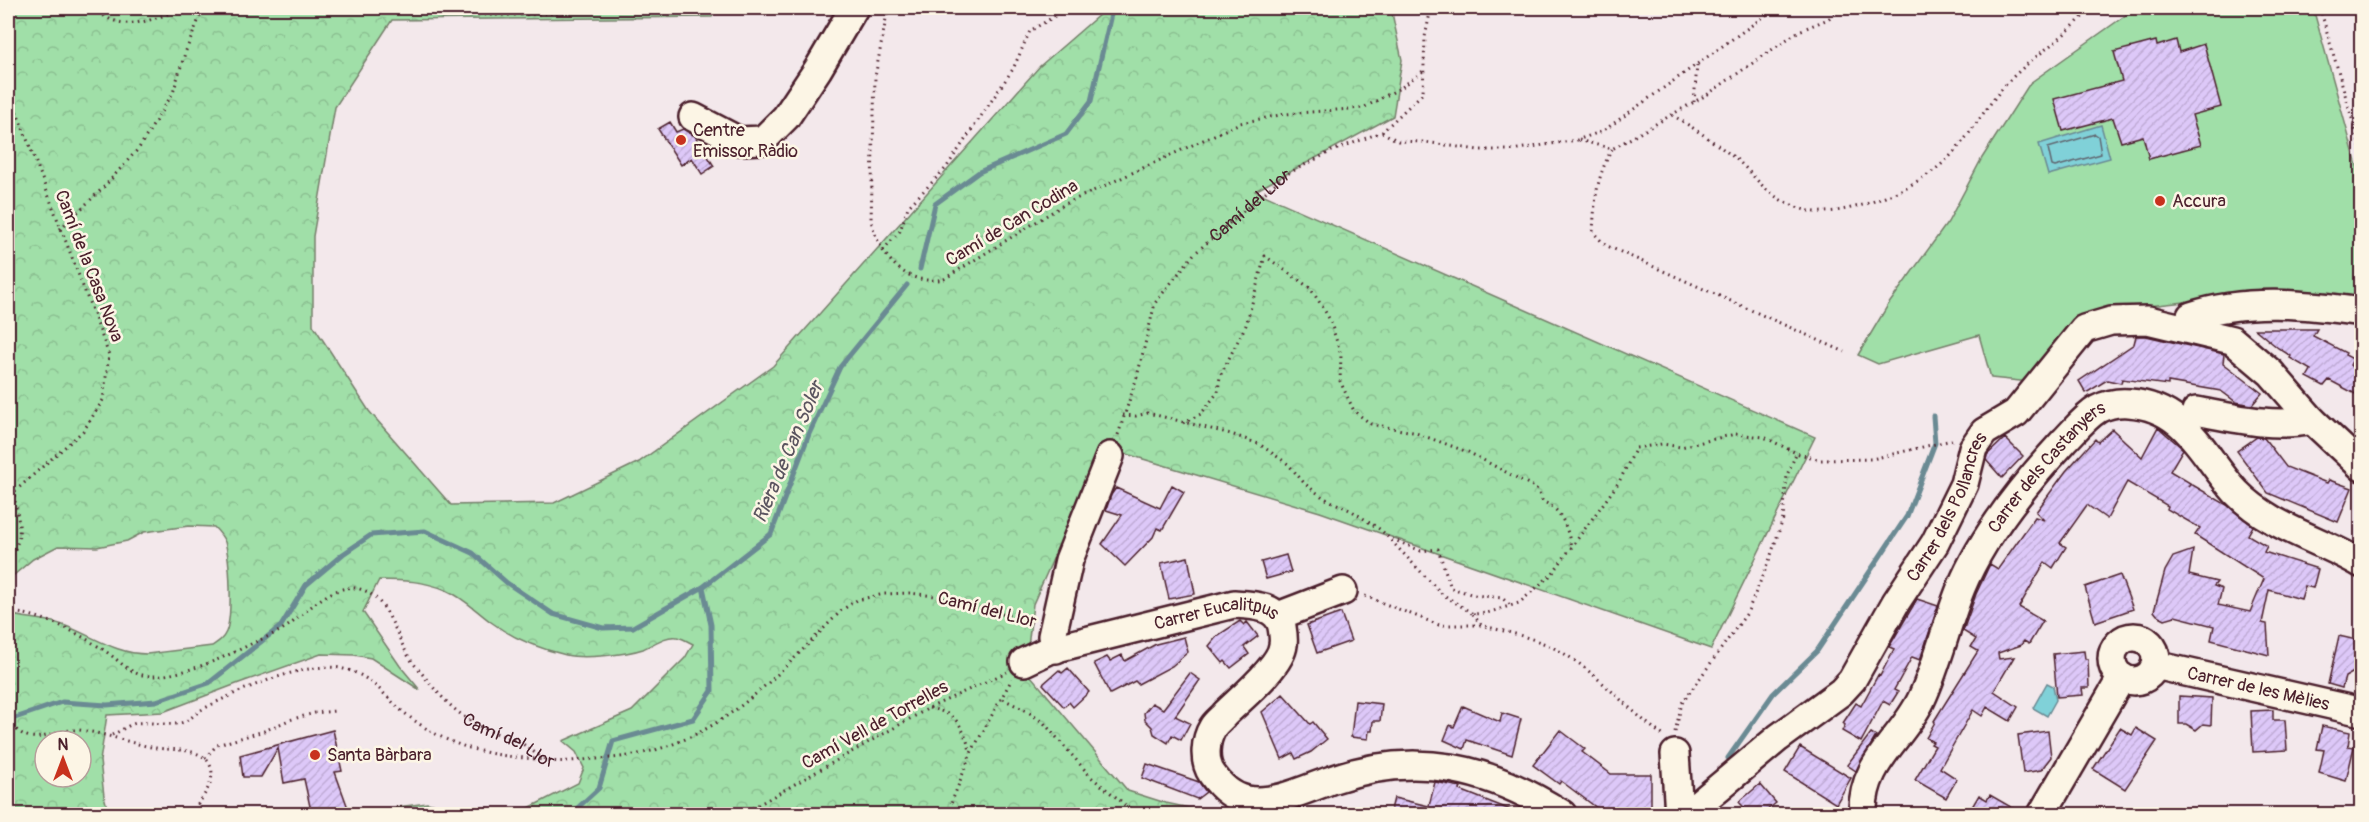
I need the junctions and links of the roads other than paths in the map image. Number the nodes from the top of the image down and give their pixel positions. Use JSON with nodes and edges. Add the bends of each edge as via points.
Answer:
{"nodes":[{"id":1,"x":854,"y":8,"type":"edge"},
{"id":2,"x":693,"y":117,"type":"dead end"},
{"id":3,"x":2361,"y":312,"type":"edge"},
{"id":4,"x":2186,"y":328,"type":"junction"},
{"id":5,"x":2196,"y":411,"type":"dead end"},
{"id":6,"x":2312,"y":420,"type":"junction"},
{"id":7,"x":1110,"y":456,"type":"road end"},
{"id":8,"x":2361,"y":466,"type":"edge"},
{"id":9,"x":2361,"y":564,"type":"edge"},
{"id":10,"x":1343,"y":591,"type":"road end"},
{"id":11,"x":1278,"y":616,"type":"junction"},
{"id":12,"x":1055,"y":637,"type":"junction"},
{"id":13,"x":1020,"y":665,"type":"road end"},
{"id":14,"x":2155,"y":665,"type":"junction"},
{"id":15,"x":2122,"y":677,"type":"junction"},
{"id":16,"x":2361,"y":712,"type":"edge"},
{"id":17,"x":1674,"y":748,"type":"road end"},
{"id":18,"x":1562,"y":814,"type":"edge"},
{"id":19,"x":1679,"y":814,"type":"edge"},
{"id":20,"x":1687,"y":814,"type":"edge"},
{"id":21,"x":1863,"y":814,"type":"edge"},
{"id":22,"x":2042,"y":814,"type":"edge"}],
"edges":[{"from":1,"to":2,"type":"street","via":[[786,117],[763,140],[739,141]]},
{"from":3,"to":4,"type":"street","via":[[2294,304],[2230,308],[2191,316]]},
{"from":4,"to":6,"type":"street","name":"Carrer dels Pollancres","via":[[2232,340],[2271,373]]},
{"from":4,"to":20,"type":"street","name":"Carrer dels Pollancres","via":[[2148,320],[2112,321],[2084,329],[2016,413],[1984,432],[1973,448],[1964,484],[1935,543],[1852,680]]},
{"from":5,"to":6,"type":"street","via":[[2273,423]]},
{"from":6,"to":8,"type":"street","name":"Carrer dels Pollancres"},
{"from":7,"to":12,"type":"street","name":"Camí del Llor","via":[[1069,560]]},
{"from":9,"to":21,"type":"street","name":"Carrer dels Castanyers","via":[[2287,528],[2253,506],[2232,486],[2192,434],[2160,410],[2127,402],[2098,409],[2026,483],[1972,564],[1916,711],[1874,766]]},
{"from":10,"to":11,"type":"street"},
{"from":11,"to":12,"type":"street","name":"Carrer Eucalitpus","via":[[1258,606],[1234,604]]},
{"from":11,"to":18,"type":"street","name":"Carrer Eucalitpus","via":[[1284,647],[1276,662],[1213,727],[1206,748],[1208,767],[1229,793],[1259,802],[1360,770],[1423,765],[1453,767],[1511,785]]},
{"from":12,"to":13,"type":"street","name":"Carrer Eucalitpus"},
{"from":14,"to":15,"type":"street","via":[[2142,679]]},
{"from":14,"to":15,"type":"street","via":[[2155,651],[2146,640],[2126,638],[2115,646],[2112,660]]},
{"from":14,"to":16,"type":"street","name":"Carrer de les Mèlies"},
{"from":15,"to":22,"type":"street"},
{"from":17,"to":19,"type":"street"}]}
